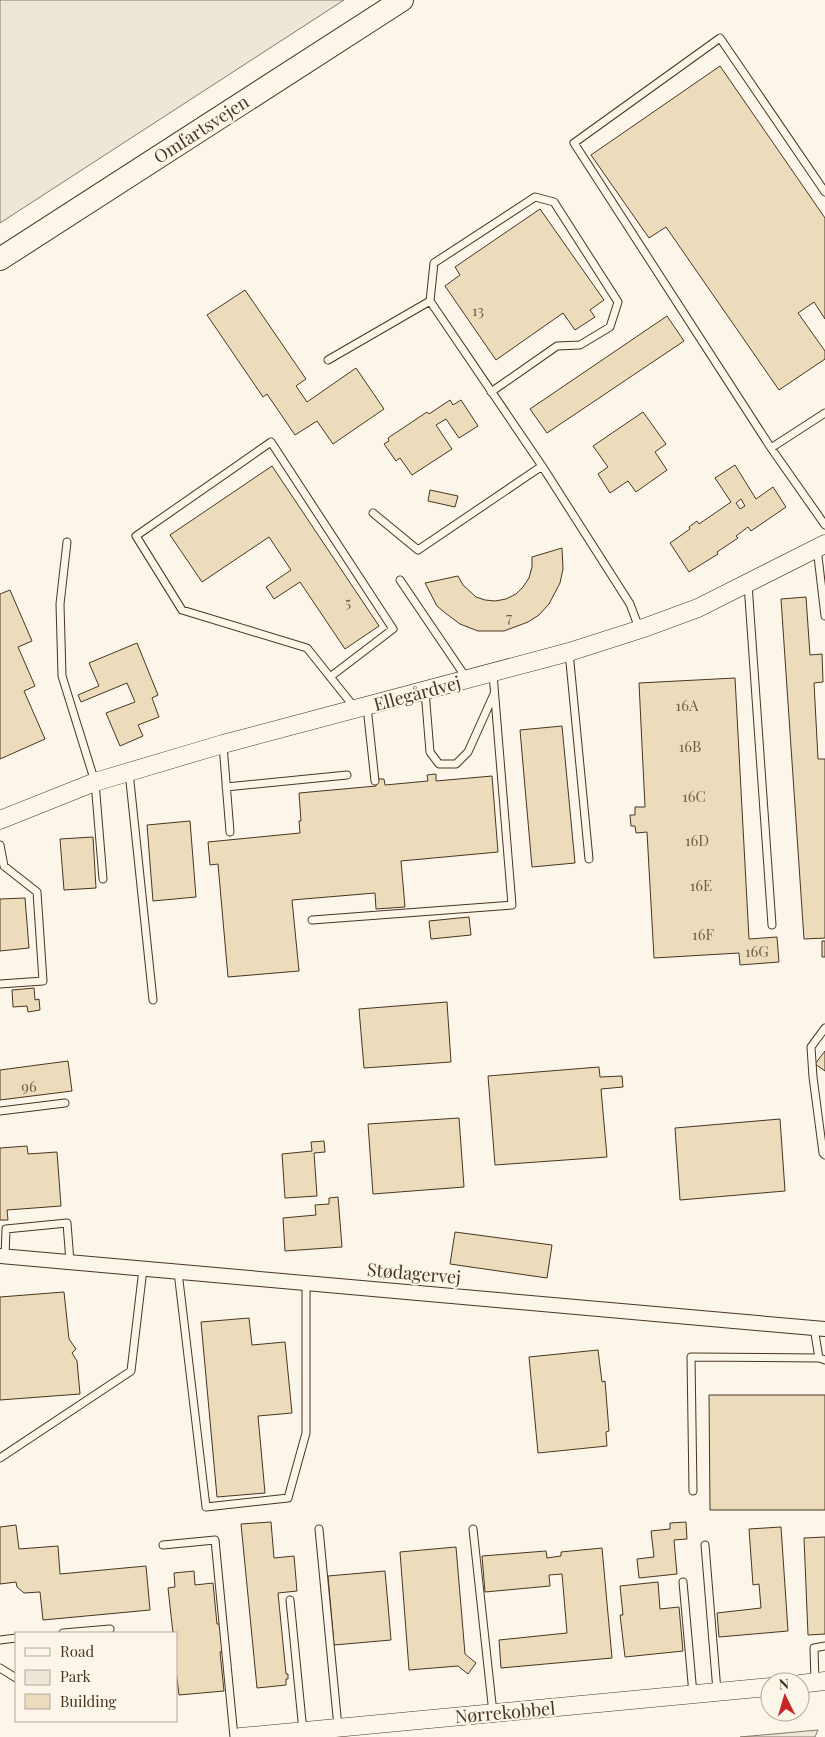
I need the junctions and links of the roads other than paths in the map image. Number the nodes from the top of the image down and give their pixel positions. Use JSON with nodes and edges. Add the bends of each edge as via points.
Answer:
{"nodes":[{"id":1,"x":402,"y":0,"type":"edge"},
{"id":2,"x":825,"y":192,"type":"edge"},
{"id":3,"x":0,"y":258,"type":"edge"},
{"id":4,"x":430,"y":301,"type":"junction"},
{"id":5,"x":328,"y":360,"type":"dead end"},
{"id":6,"x":492,"y":392,"type":"junction"},
{"id":7,"x":825,"y":413,"type":"edge"},
{"id":8,"x":771,"y":448,"type":"junction"},
{"id":9,"x":542,"y":466,"type":"junction"},
{"id":10,"x":374,"y":514,"type":"dead end"},
{"id":11,"x":825,"y":525,"type":"edge"},
{"id":12,"x":67,"y":542,"type":"dead end"},
{"id":13,"x":821,"y":546,"type":"edge"},
{"id":14,"x":400,"y":580,"type":"dead end"},
{"id":15,"x":748,"y":583,"type":"junction"},
{"id":16,"x":825,"y":616,"type":"edge"},
{"id":17,"x":641,"y":629,"type":"junction"},
{"id":18,"x":569,"y":652,"type":"junction"},
{"id":19,"x":493,"y":673,"type":"junction"},
{"id":20,"x":330,"y":677,"type":"junction"},
{"id":21,"x":467,"y":679,"type":"junction"},
{"id":22,"x":425,"y":691,"type":"junction"},
{"id":23,"x":495,"y":692,"type":"junction"},
{"id":24,"x":361,"y":708,"type":"junction"},
{"id":25,"x":223,"y":744,"type":"junction"},
{"id":26,"x":129,"y":772,"type":"junction"},
{"id":27,"x":347,"y":775,"type":"dead end"},
{"id":28,"x":374,"y":781,"type":"dead end"},
{"id":29,"x":95,"y":782,"type":"junction"},
{"id":30,"x":226,"y":787,"type":"junction"},
{"id":31,"x":0,"y":820,"type":"edge"},
{"id":32,"x":230,"y":832,"type":"dead end"},
{"id":33,"x":0,"y":845,"type":"edge"},
{"id":34,"x":589,"y":859,"type":"dead end"},
{"id":35,"x":102,"y":878,"type":"dead end"},
{"id":36,"x":312,"y":920,"type":"dead end"},
{"id":37,"x":772,"y":925,"type":"dead end"},
{"id":38,"x":0,"y":984,"type":"edge"},
{"id":39,"x":153,"y":1000,"type":"dead end"},
{"id":40,"x":825,"y":1028,"type":"edge"},
{"id":41,"x":65,"y":1103,"type":"dead end"},
{"id":42,"x":0,"y":1111,"type":"edge"},
{"id":43,"x":825,"y":1155,"type":"edge"},
{"id":44,"x":2,"y":1256,"type":"edge"},
{"id":45,"x":70,"y":1262,"type":"junction"},
{"id":46,"x":143,"y":1269,"type":"junction"},
{"id":47,"x":178,"y":1272,"type":"junction"},
{"id":48,"x":306,"y":1283,"type":"junction"},
{"id":49,"x":820,"y":1328,"type":"edge"},
{"id":50,"x":822,"y":1359,"type":"edge"},
{"id":51,"x":0,"y":1458,"type":"edge"},
{"id":52,"x":693,"y":1491,"type":"dead end"},
{"id":53,"x":319,"y":1529,"type":"dead end"},
{"id":54,"x":473,"y":1529,"type":"dead end"},
{"id":55,"x":163,"y":1545,"type":"dead end"},
{"id":56,"x":705,"y":1546,"type":"dead end"},
{"id":57,"x":683,"y":1582,"type":"dead end"},
{"id":58,"x":290,"y":1600,"type":"dead end"},
{"id":59,"x":110,"y":1629,"type":"dead end"},
{"id":60,"x":75,"y":1632,"type":"edge"},
{"id":61,"x":0,"y":1640,"type":"edge"},
{"id":62,"x":14,"y":1640,"type":"edge"},
{"id":63,"x":825,"y":1646,"type":"edge"},
{"id":64,"x":0,"y":1668,"type":"edge"},
{"id":65,"x":15,"y":1677,"type":"edge"},
{"id":66,"x":813,"y":1682,"type":"edge"},
{"id":67,"x":760,"y":1688,"type":"edge"},
{"id":68,"x":717,"y":1692,"type":"junction"},
{"id":69,"x":693,"y":1694,"type":"junction"},
{"id":70,"x":493,"y":1714,"type":"junction"},
{"id":71,"x":338,"y":1728,"type":"junction"},
{"id":72,"x":303,"y":1731,"type":"junction"},
{"id":73,"x":234,"y":1737,"type":"edge"},
{"id":74,"x":240,"y":1737,"type":"edge"}],
"edges":[{"from":1,"to":3,"type":"highway","name":"Omfartsvejen"},
{"from":2,"to":8,"type":"lane","via":[[720,38],[574,144]]},
{"from":4,"to":5,"type":"lane"},
{"from":4,"to":6,"type":"lane"},
{"from":4,"to":6,"type":"lane","via":[[434,263],[535,197],[554,202],[618,302],[610,327],[580,345],[557,346]]},
{"from":6,"to":9,"type":"lane"},
{"from":7,"to":8,"type":"lane"},
{"from":8,"to":11,"type":"lane"},
{"from":9,"to":10,"type":"lane","via":[[418,550]]},
{"from":9,"to":17,"type":"lane","via":[[630,604]]},
{"from":12,"to":29,"type":"lane","via":[[60,604],[62,676]]},
{"from":13,"to":15,"type":"street","name":"Ellegårdvej"},
{"from":13,"to":16,"type":"lane"},
{"from":14,"to":21,"type":"lane"},
{"from":15,"to":17,"type":"street","name":"Ellegårdvej","via":[[698,608]]},
{"from":15,"to":37,"type":"lane"},
{"from":17,"to":18,"type":"street","name":"Ellegårdvej"},
{"from":18,"to":19,"type":"street","name":"Ellegårdvej"},
{"from":18,"to":34,"type":"lane"},
{"from":19,"to":21,"type":"street","name":"Ellegårdvej"},
{"from":19,"to":23,"type":"lane"},
{"from":20,"to":20,"type":"lane","via":[[307,648],[182,610],[136,536],[271,442],[393,629]]},
{"from":20,"to":24,"type":"lane"},
{"from":21,"to":22,"type":"street","name":"Ellegårdvej"},
{"from":22,"to":23,"type":"lane","via":[[430,752],[439,764],[456,764],[468,752]]},
{"from":22,"to":24,"type":"street","name":"Ellegårdvej"},
{"from":23,"to":36,"type":"lane","via":[[512,904]]},
{"from":24,"to":25,"type":"street","name":"Ellegårdvej"},
{"from":24,"to":28,"type":"lane"},
{"from":25,"to":26,"type":"street","name":"Ellegårdvej"},
{"from":25,"to":30,"type":"lane"},
{"from":26,"to":29,"type":"street","name":"Ellegårdvej"},
{"from":26,"to":39,"type":"lane"},
{"from":27,"to":30,"type":"lane"},
{"from":29,"to":31,"type":"street","name":"Ellegårdvej"},
{"from":29,"to":35,"type":"lane"},
{"from":30,"to":32,"type":"lane"},
{"from":33,"to":38,"type":"lane","via":[[4,866],[37,892],[43,981]]},
{"from":40,"to":43,"type":"lane","via":[[811,1047]]},
{"from":41,"to":42,"type":"lane"},
{"from":44,"to":45,"type":"street","name":"Stødagervej"},
{"from":44,"to":45,"type":"lane","via":[[6,1229],[67,1223]]},
{"from":45,"to":46,"type":"street","name":"Stødagervej"},
{"from":46,"to":47,"type":"street","name":"Stødagervej"},
{"from":46,"to":51,"type":"lane","via":[[131,1371]]},
{"from":47,"to":48,"type":"street","name":"Stødagervej"},
{"from":47,"to":48,"type":"lane","via":[[206,1507],[288,1498],[306,1433]]},
{"from":48,"to":49,"type":"street","name":"Stødagervej"},
{"from":49,"to":50,"type":"lane"},
{"from":50,"to":52,"type":"lane","via":[[690,1357]]},
{"from":53,"to":71,"type":"lane"},
{"from":54,"to":70,"type":"lane"},
{"from":55,"to":73,"type":"lane","via":[[215,1540]]},
{"from":56,"to":68,"type":"lane"},
{"from":57,"to":69,"type":"lane"},
{"from":58,"to":72,"type":"lane"},
{"from":59,"to":60,"type":"lane"},
{"from":61,"to":62,"type":"lane"},
{"from":63,"to":66,"type":"lane","via":[[814,1648]]},
{"from":64,"to":65,"type":"lane"},
{"from":67,"to":68,"type":"street","name":"Nørrekobbel"},
{"from":68,"to":69,"type":"street","name":"Nørrekobbel"},
{"from":69,"to":70,"type":"street","name":"Nørrekobbel"},
{"from":70,"to":71,"type":"street","name":"Nørrekobbel"},
{"from":71,"to":72,"type":"street","name":"Nørrekobbel"},
{"from":72,"to":74,"type":"street","name":"Nørrekobbel"}]}
